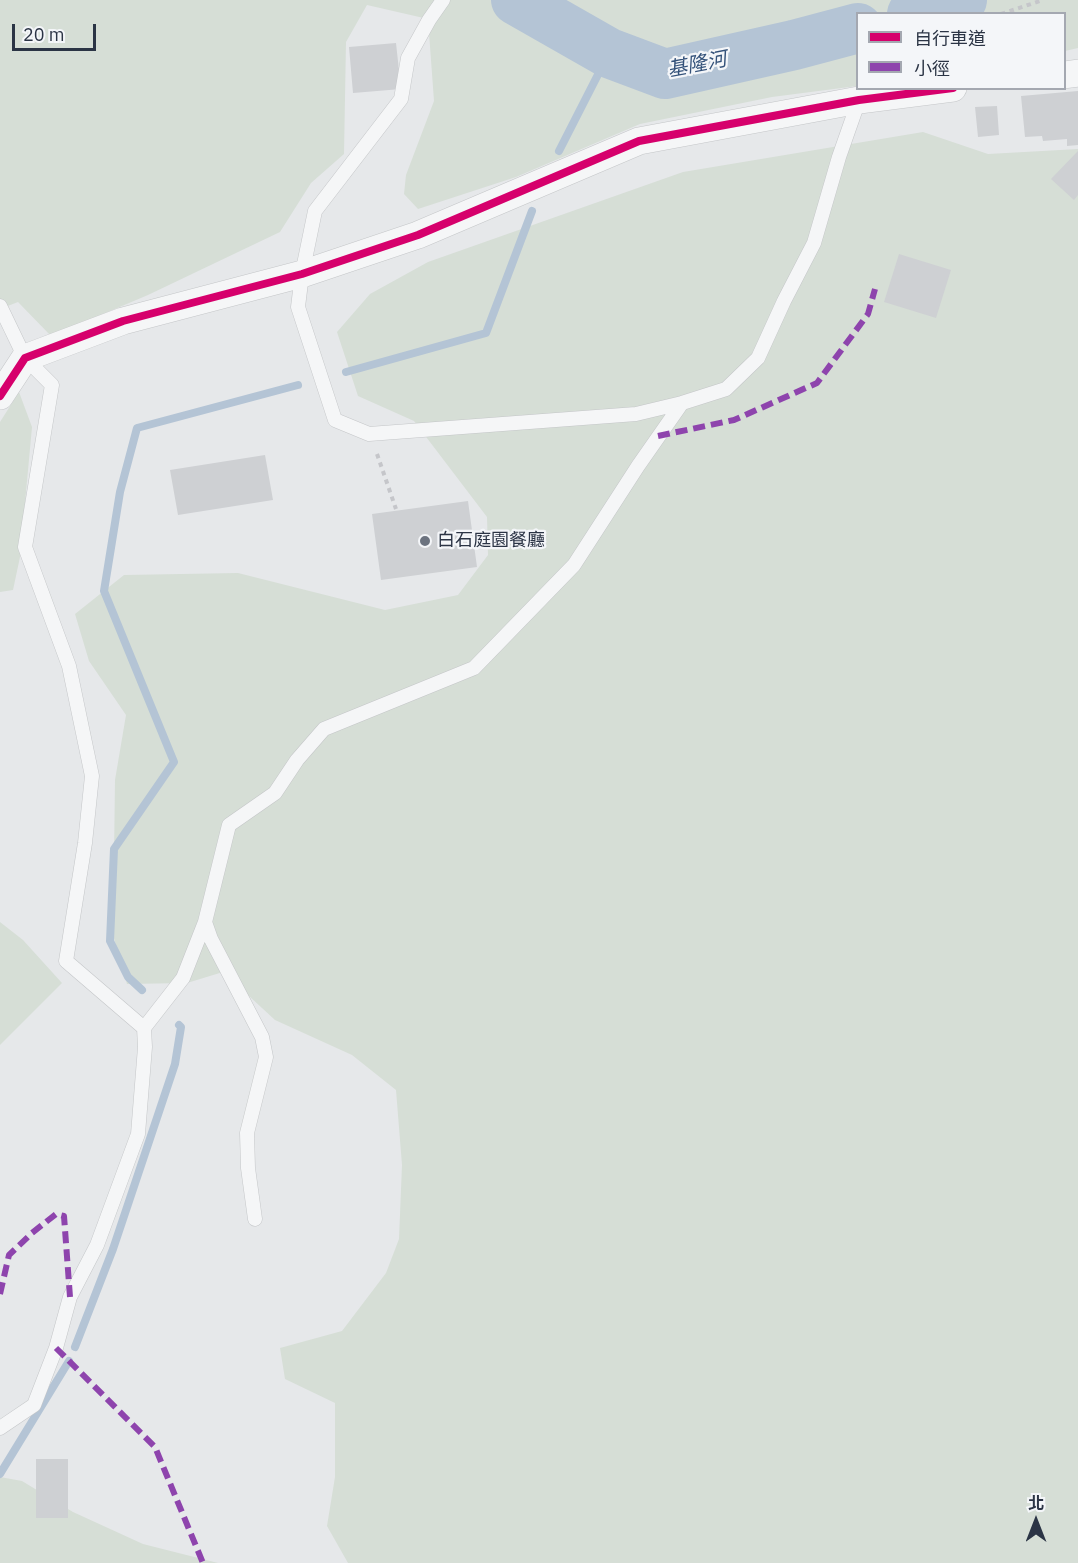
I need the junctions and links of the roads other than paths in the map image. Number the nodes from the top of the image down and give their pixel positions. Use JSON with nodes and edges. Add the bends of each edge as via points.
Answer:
{"nodes":[{"id":1,"x":443,"y":0,"type":"edge"},
{"id":2,"x":937,"y":90,"type":"edge"},
{"id":3,"x":858,"y":100,"type":"junction"},
{"id":4,"x":302,"y":274,"type":"junction"},
{"id":5,"x":0,"y":306,"type":"edge"},
{"id":6,"x":25,"y":358,"type":"junction"},
{"id":7,"x":0,"y":396,"type":"edge"},
{"id":8,"x":682,"y":403,"type":"junction"},
{"id":9,"x":205,"y":922,"type":"junction"},
{"id":10,"x":144,"y":1028,"type":"junction"},
{"id":11,"x":255,"y":1219,"type":"dead end"},
{"id":12,"x":0,"y":1428,"type":"edge"}],
"edges":[{"from":1,"to":4,"type":"lane","via":[[408,58],[400,99],[315,211]]},
{"from":2,"to":3,"type":"street"},
{"from":3,"to":4,"type":"street","via":[[639,141],[418,235]]},
{"from":3,"to":8,"type":"lane","via":[[814,243],[758,358],[726,389]]},
{"from":4,"to":6,"type":"street","via":[[123,321]]},
{"from":4,"to":8,"type":"lane","via":[[298,307],[335,420],[369,434],[636,414]]},
{"from":5,"to":6,"type":"lane"},
{"from":6,"to":7,"type":"street"},
{"from":6,"to":10,"type":"lane","via":[[52,385],[25,547],[69,666],[92,776],[66,961]]},
{"from":8,"to":9,"type":"lane","via":[[574,565],[474,668],[324,729],[275,793],[229,825]]},
{"from":9,"to":10,"type":"lane","via":[[183,978]]},
{"from":9,"to":11,"type":"lane","via":[[262,1037],[266,1057],[247,1133]]},
{"from":10,"to":12,"type":"lane","via":[[138,1134],[97,1245],[70,1297],[34,1405]]}]}
